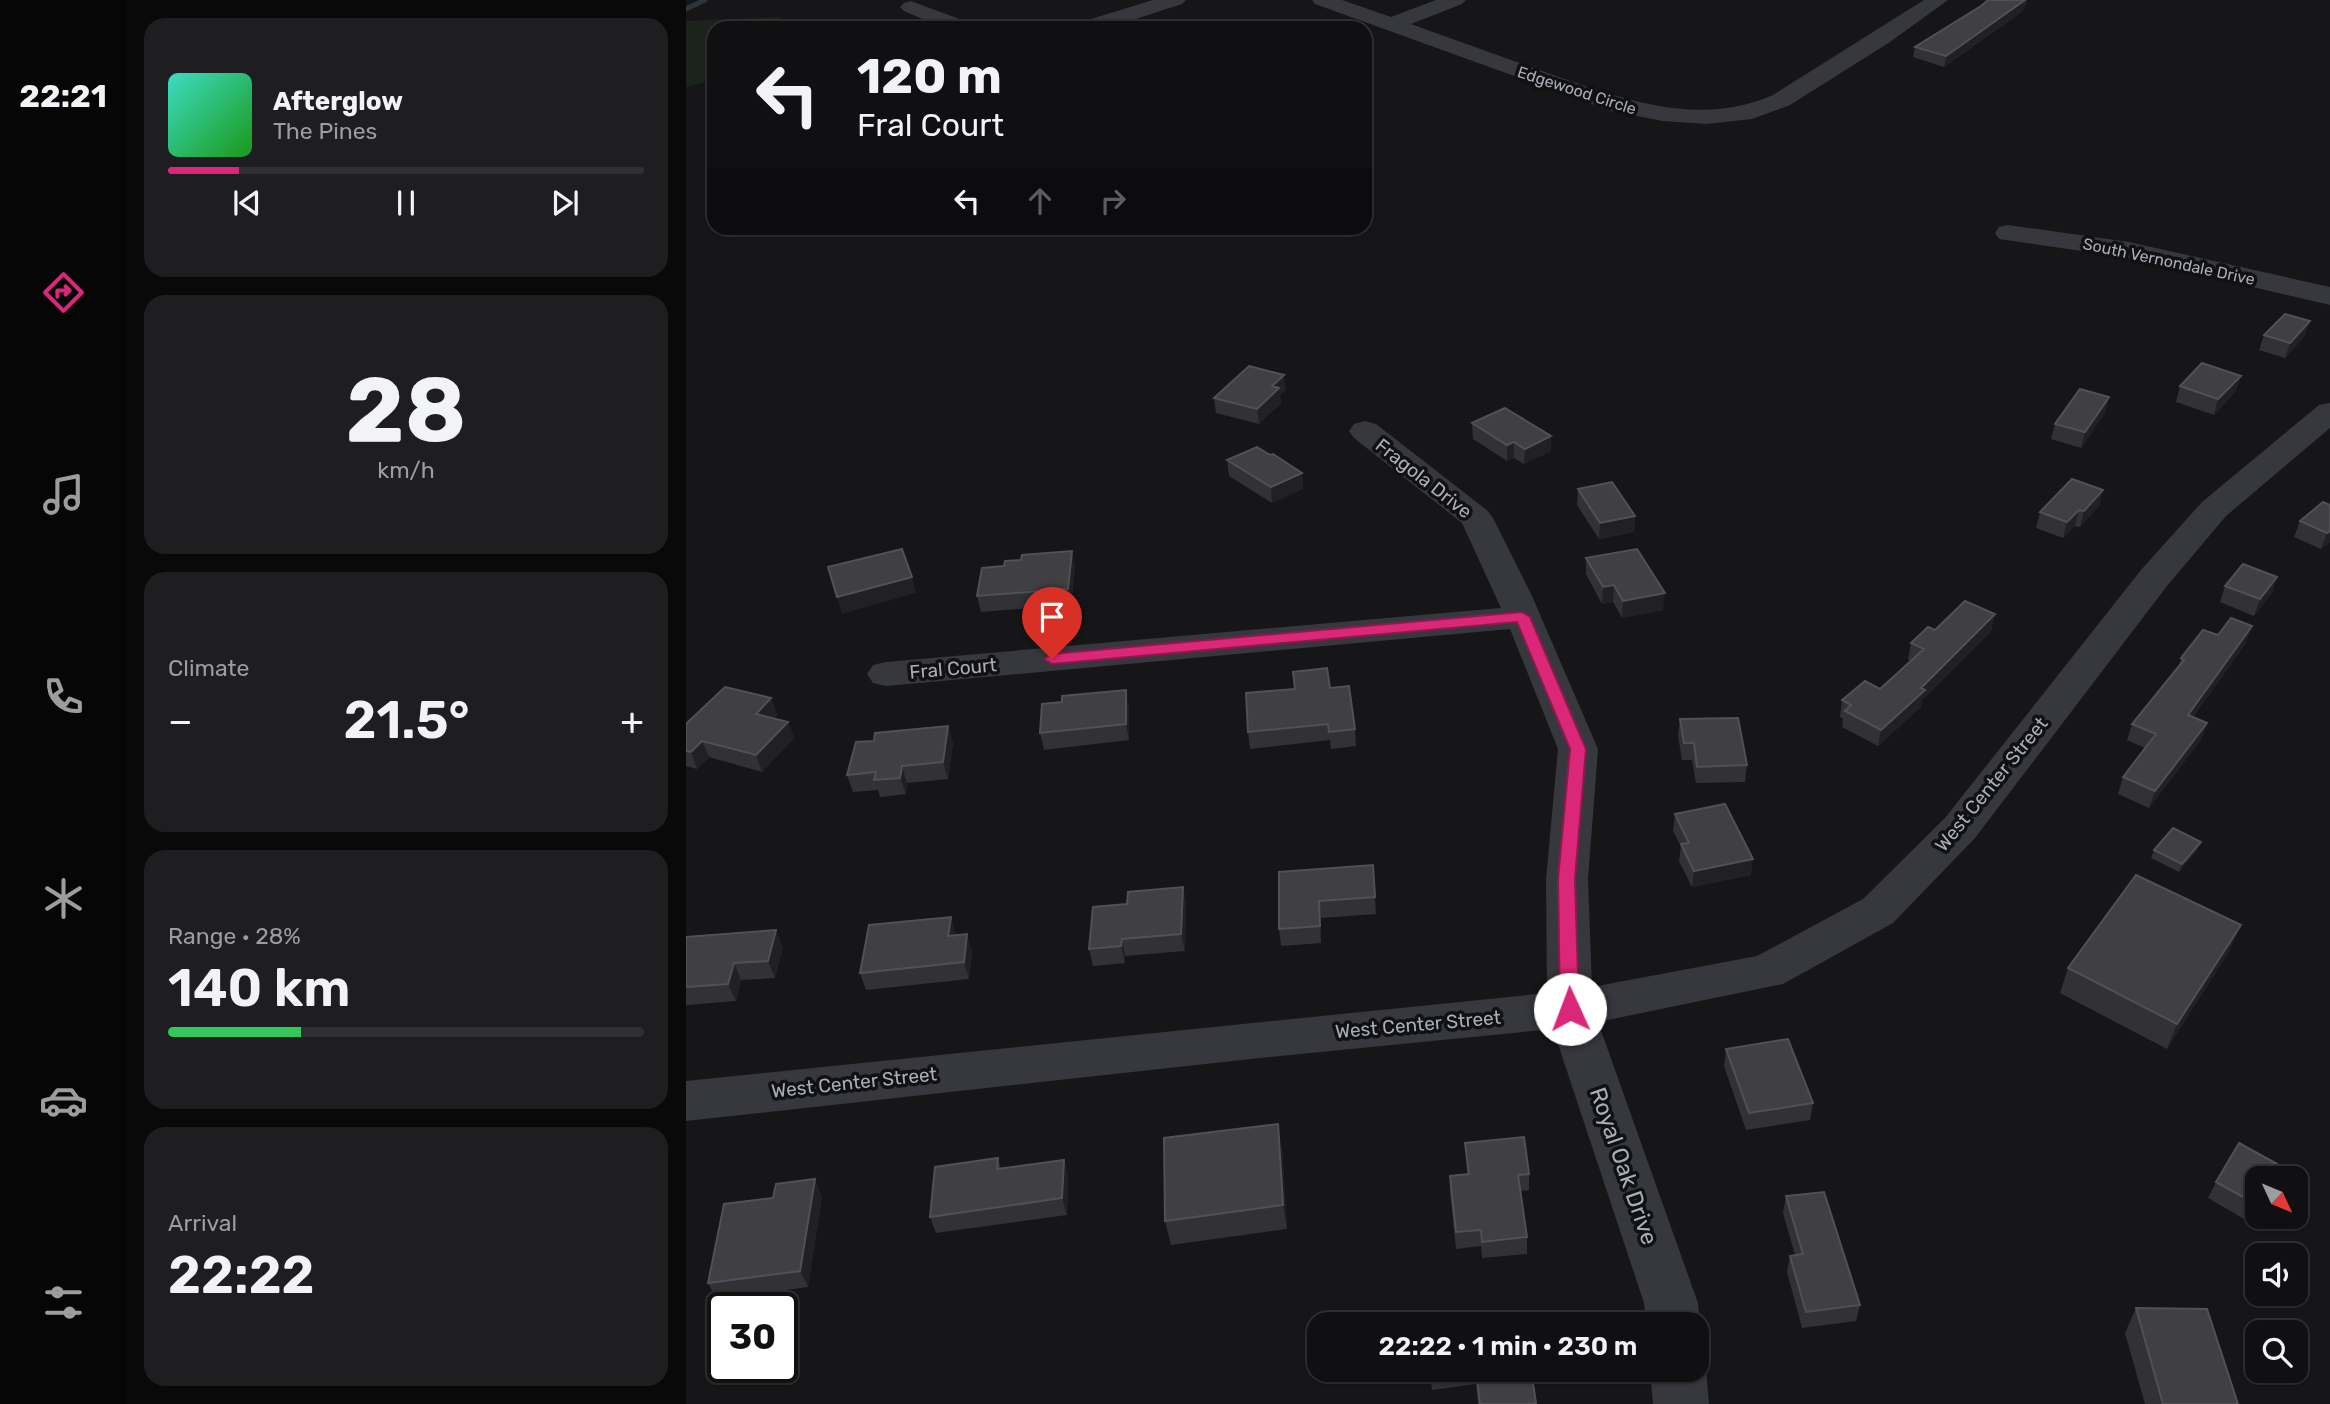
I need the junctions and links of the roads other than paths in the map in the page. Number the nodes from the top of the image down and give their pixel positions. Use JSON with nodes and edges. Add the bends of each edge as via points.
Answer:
{"nodes":[{"id":1,"x":1175,"y":0,"type":"edge"},
{"id":2,"x":1322,"y":0,"type":"edge"},
{"id":3,"x":1455,"y":0,"type":"edge"},
{"id":4,"x":1938,"y":0,"type":"edge"},
{"id":5,"x":911,"y":7,"type":"dead end"},
{"id":6,"x":945,"y":21,"type":"edge"},
{"id":7,"x":1108,"y":21,"type":"edge"},
{"id":8,"x":1390,"y":25,"type":"junction"},
{"id":9,"x":2008,"y":233,"type":"dead end"},
{"id":10,"x":2330,"y":296,"type":"edge"},
{"id":11,"x":2330,"y":412,"type":"edge"},
{"id":12,"x":1365,"y":431,"type":"dead end"},
{"id":13,"x":1522,"y":617,"type":"junction"},
{"id":14,"x":886,"y":674,"type":"dead end"},
{"id":15,"x":1570,"y":1009,"type":"junction"},
{"id":16,"x":686,"y":1101,"type":"edge"},
{"id":17,"x":1672,"y":1312,"type":"edge"},
{"id":18,"x":1679,"y":1382,"type":"edge"},
{"id":19,"x":1681,"y":1404,"type":"edge"}],
"edges":[{"from":1,"to":7,"type":"street"},
{"from":2,"to":8,"type":"street","name":"Edgewood Circle"},
{"from":3,"to":8,"type":"street"},
{"from":4,"to":8,"type":"street","name":"Edgewood Circle","via":[[1796,93],[1737,115],[1656,114],[1619,106]]},
{"from":5,"to":6,"type":"street"},
{"from":9,"to":10,"type":"street","name":"South Vernondale Drive","via":[[2097,244]]},
{"from":11,"to":15,"type":"street","name":"West Center Street","via":[[2214,509],[2154,578],[1960,828],[1878,911],[1768,972]]},
{"from":12,"to":13,"type":"street","name":"Fragola Drive","via":[[1476,518]]},
{"from":13,"to":14,"type":"street","name":"Fral Court"},
{"from":13,"to":15,"type":"street","name":"Fragola Drive","via":[[1578,749],[1567,879]]},
{"from":15,"to":16,"type":"street","name":"West Center Street"},
{"from":15,"to":17,"type":"street","name":"Royal Oak Drive"},
{"from":18,"to":19,"type":"street"}]}
